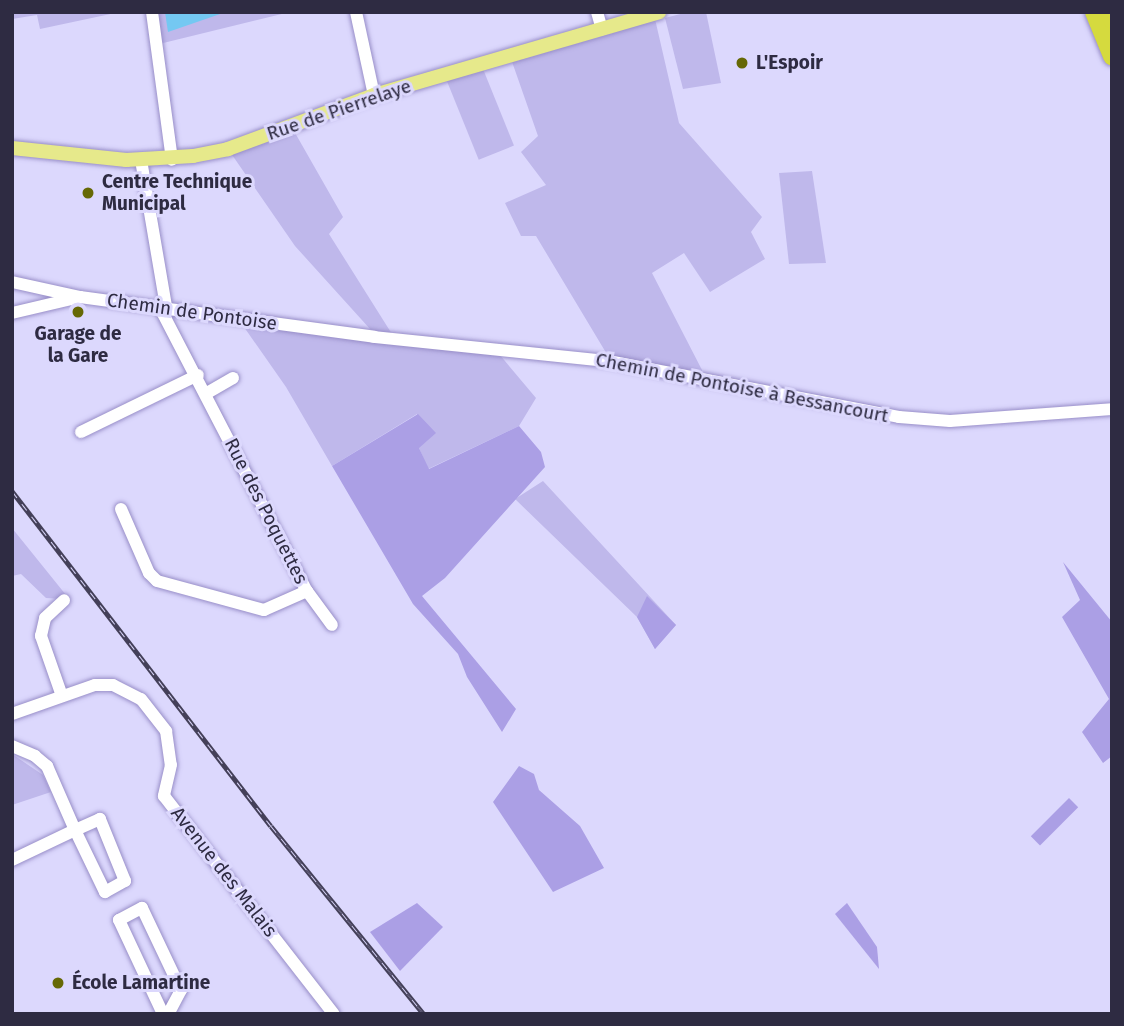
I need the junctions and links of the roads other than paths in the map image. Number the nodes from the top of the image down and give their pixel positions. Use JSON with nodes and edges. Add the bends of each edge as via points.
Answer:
{"nodes":[{"id":1,"x":152,"y":12,"type":"edge"},
{"id":2,"x":355,"y":12,"type":"edge"},
{"id":3,"x":597,"y":12,"type":"edge"},
{"id":4,"x":659,"y":12,"type":"edge"},
{"id":5,"x":1094,"y":12,"type":"edge"},
{"id":6,"x":1109,"y":12,"type":"edge"},
{"id":7,"x":1112,"y":19,"type":"edge"},
{"id":8,"x":601,"y":29,"type":"junction"},
{"id":9,"x":1112,"y":56,"type":"edge"},
{"id":10,"x":374,"y":95,"type":"junction"},
{"id":11,"x":12,"y":148,"type":"edge"},
{"id":12,"x":141,"y":160,"type":"junction"},
{"id":13,"x":172,"y":160,"type":"junction"},
{"id":14,"x":12,"y":282,"type":"edge"},
{"id":15,"x":80,"y":297,"type":"junction"},
{"id":16,"x":162,"y":306,"type":"junction"},
{"id":17,"x":12,"y":313,"type":"edge"},
{"id":18,"x":373,"y":337,"type":"joint"},
{"id":19,"x":198,"y":375,"type":"junction"},
{"id":20,"x":233,"y":378,"type":"dead end"},
{"id":21,"x":207,"y":393,"type":"junction"},
{"id":22,"x":1112,"y":409,"type":"edge"},
{"id":23,"x":81,"y":432,"type":"dead end"},
{"id":24,"x":121,"y":509,"type":"dead end"},
{"id":25,"x":307,"y":591,"type":"junction"},
{"id":26,"x":64,"y":600,"type":"dead end"},
{"id":27,"x":332,"y":625,"type":"dead end"},
{"id":28,"x":62,"y":696,"type":"junction"},
{"id":29,"x":12,"y":714,"type":"edge"},
{"id":30,"x":12,"y":746,"type":"edge"},
{"id":31,"x":75,"y":830,"type":"junction"},
{"id":32,"x":12,"y":860,"type":"edge"},
{"id":33,"x":165,"y":1014,"type":"edge"},
{"id":34,"x":334,"y":1014,"type":"edge"}],
"edges":[{"from":1,"to":13,"type":"street"},
{"from":2,"to":10,"type":"street"},
{"from":3,"to":8,"type":"street"},
{"from":4,"to":8,"type":"main road","name":"Rue de Pierrelaye"},
{"from":5,"to":9,"type":"highway"},
{"from":6,"to":7,"type":"highway"},
{"from":8,"to":10,"type":"main road","name":"Rue de Pierrelaye"},
{"from":10,"to":13,"type":"main road","name":"Rue de Pierrelaye","via":[[228,149]]},
{"from":11,"to":12,"type":"main road","name":"Rue de Pierrelaye"},
{"from":12,"to":13,"type":"main road","name":"Rue de Pierrelaye"},
{"from":12,"to":16,"type":"street","name":"Rue des Poquettes"},
{"from":14,"to":15,"type":"street","name":"Chemin de Pontoise"},
{"from":15,"to":16,"type":"street","name":"Chemin de Pontoise"},
{"from":15,"to":17,"type":"street"},
{"from":16,"to":18,"type":"street","name":"Chemin de Pontoise"},
{"from":16,"to":19,"type":"street","name":"Rue des Poquettes"},
{"from":18,"to":22,"type":"street","name":"Chemin de Pontoise à Bessancourt","via":[[607,361],[899,417],[950,421]]},
{"from":19,"to":21,"type":"street","name":"Rue des Poquettes"},
{"from":19,"to":23,"type":"street"},
{"from":20,"to":21,"type":"street"},
{"from":21,"to":25,"type":"street","name":"Rue des Poquettes"},
{"from":24,"to":25,"type":"street","via":[[149,573],[158,581],[264,610]]},
{"from":25,"to":27,"type":"street","name":"Rue des Poquettes"},
{"from":26,"to":28,"type":"street","via":[[45,618],[41,636]]},
{"from":28,"to":29,"type":"street"},
{"from":28,"to":34,"type":"street","name":"Avenue des Malais","via":[[95,685],[125,690],[141,699],[166,732],[171,765],[164,796]]},
{"from":30,"to":31,"type":"street","via":[[47,766]]},
{"from":31,"to":31,"type":"street","via":[[100,819],[125,881],[105,892]]},
{"from":31,"to":32,"type":"street"},
{"from":33,"to":33,"type":"street","via":[[119,920],[142,908],[181,990]]}]}
